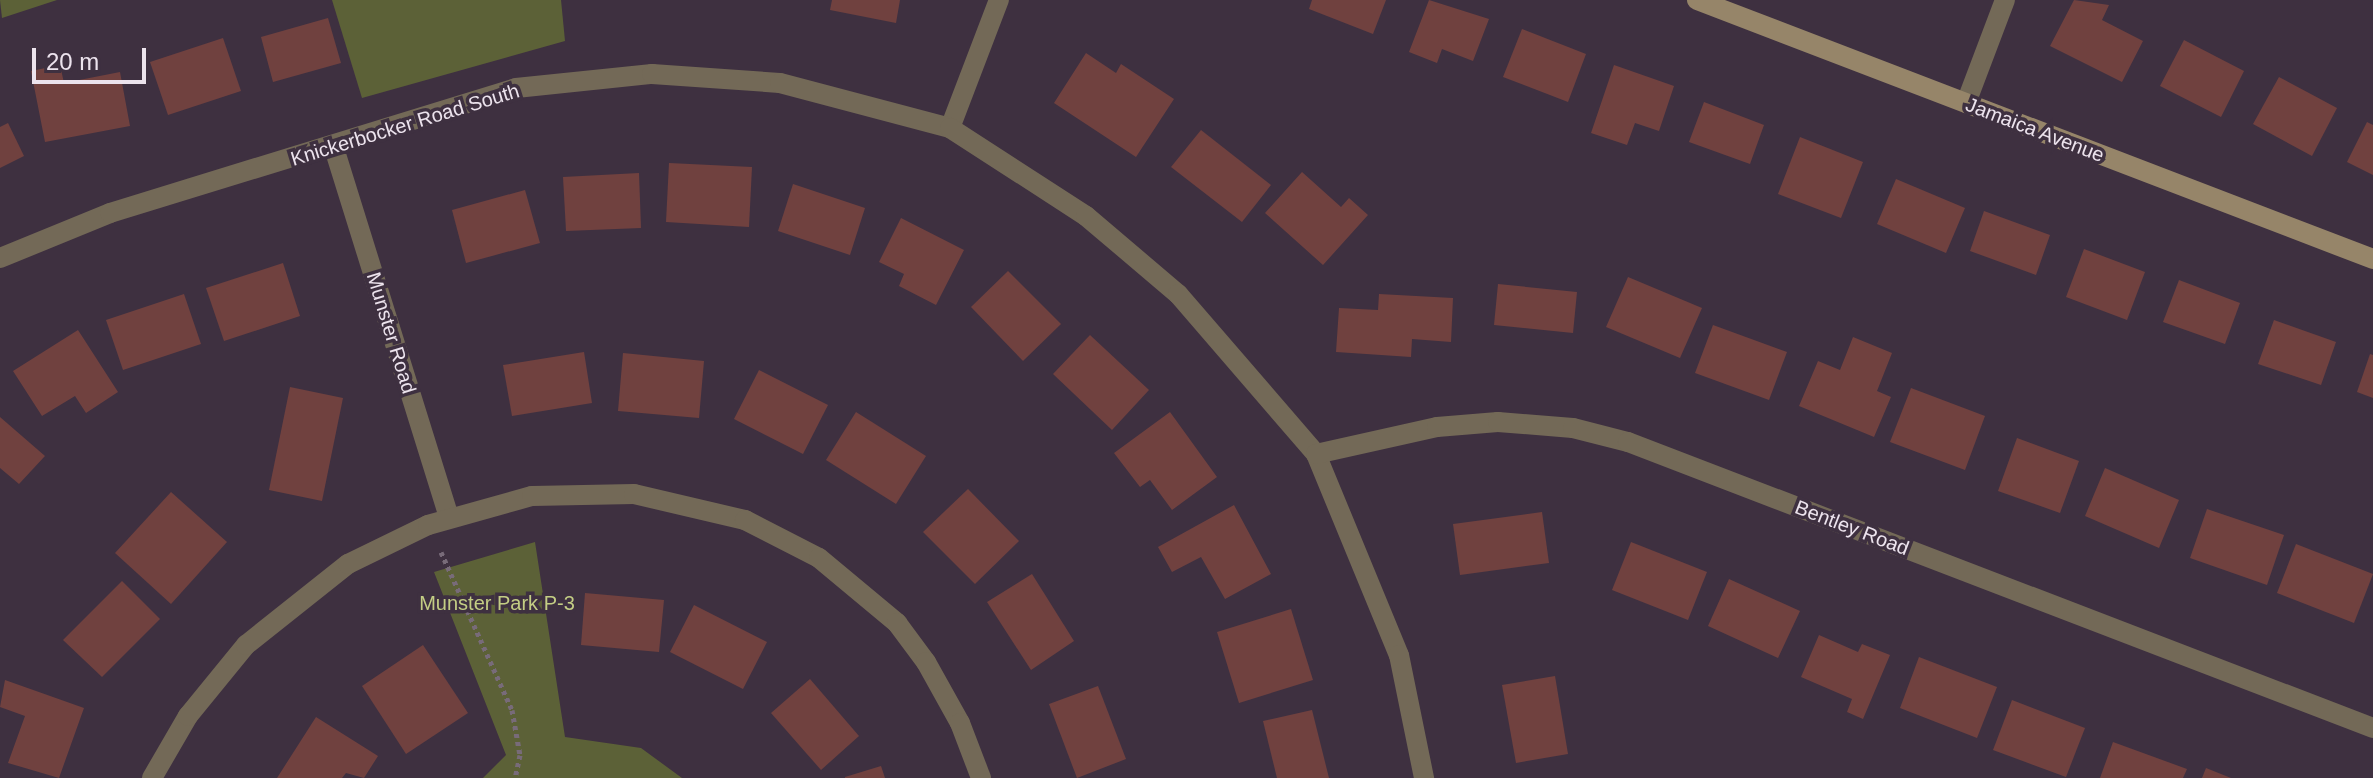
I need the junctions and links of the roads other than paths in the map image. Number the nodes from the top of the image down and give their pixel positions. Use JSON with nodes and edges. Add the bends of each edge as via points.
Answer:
{"nodes":[{"id":1,"x":999,"y":0,"type":"edge"},
{"id":2,"x":1697,"y":0,"type":"edge"},
{"id":3,"x":2005,"y":0,"type":"edge"},
{"id":4,"x":1966,"y":103,"type":"junction"},
{"id":5,"x":950,"y":128,"type":"junction"},
{"id":6,"x":334,"y":148,"type":"junction"},
{"id":7,"x":0,"y":258,"type":"edge"},
{"id":8,"x":2373,"y":259,"type":"edge"},
{"id":9,"x":1316,"y":454,"type":"junction"},
{"id":10,"x":449,"y":517,"type":"junction"},
{"id":11,"x":2373,"y":728,"type":"edge"},
{"id":12,"x":152,"y":778,"type":"edge"},
{"id":13,"x":981,"y":778,"type":"edge"},
{"id":14,"x":1424,"y":778,"type":"edge"}],
"edges":[{"from":1,"to":5,"type":"street"},
{"from":2,"to":4,"type":"street","name":"Jamaica Avenue"},
{"from":3,"to":4,"type":"street"},
{"from":4,"to":8,"type":"street","name":"Jamaica Avenue"},
{"from":5,"to":6,"type":"street","name":"Knickerbocker Road South","via":[[780,83],[652,74],[516,88]]},
{"from":5,"to":9,"type":"street","name":"Knickerbocker Road South","via":[[1086,216],[1178,294]]},
{"from":6,"to":7,"type":"street","name":"Knickerbocker Road South","via":[[110,213]]},
{"from":6,"to":10,"type":"street","name":"Munster Road"},
{"from":9,"to":11,"type":"street","name":"Bentley Road","via":[[1437,427],[1498,422],[1573,428],[1628,442]]},
{"from":9,"to":14,"type":"street","name":"Knickerbocker Road South","via":[[1399,655]]},
{"from":10,"to":12,"type":"street","via":[[348,564],[246,645],[188,716]]},
{"from":10,"to":13,"type":"street","via":[[542,495],[634,494],[745,520],[819,558],[897,623],[960,723]]}]}
